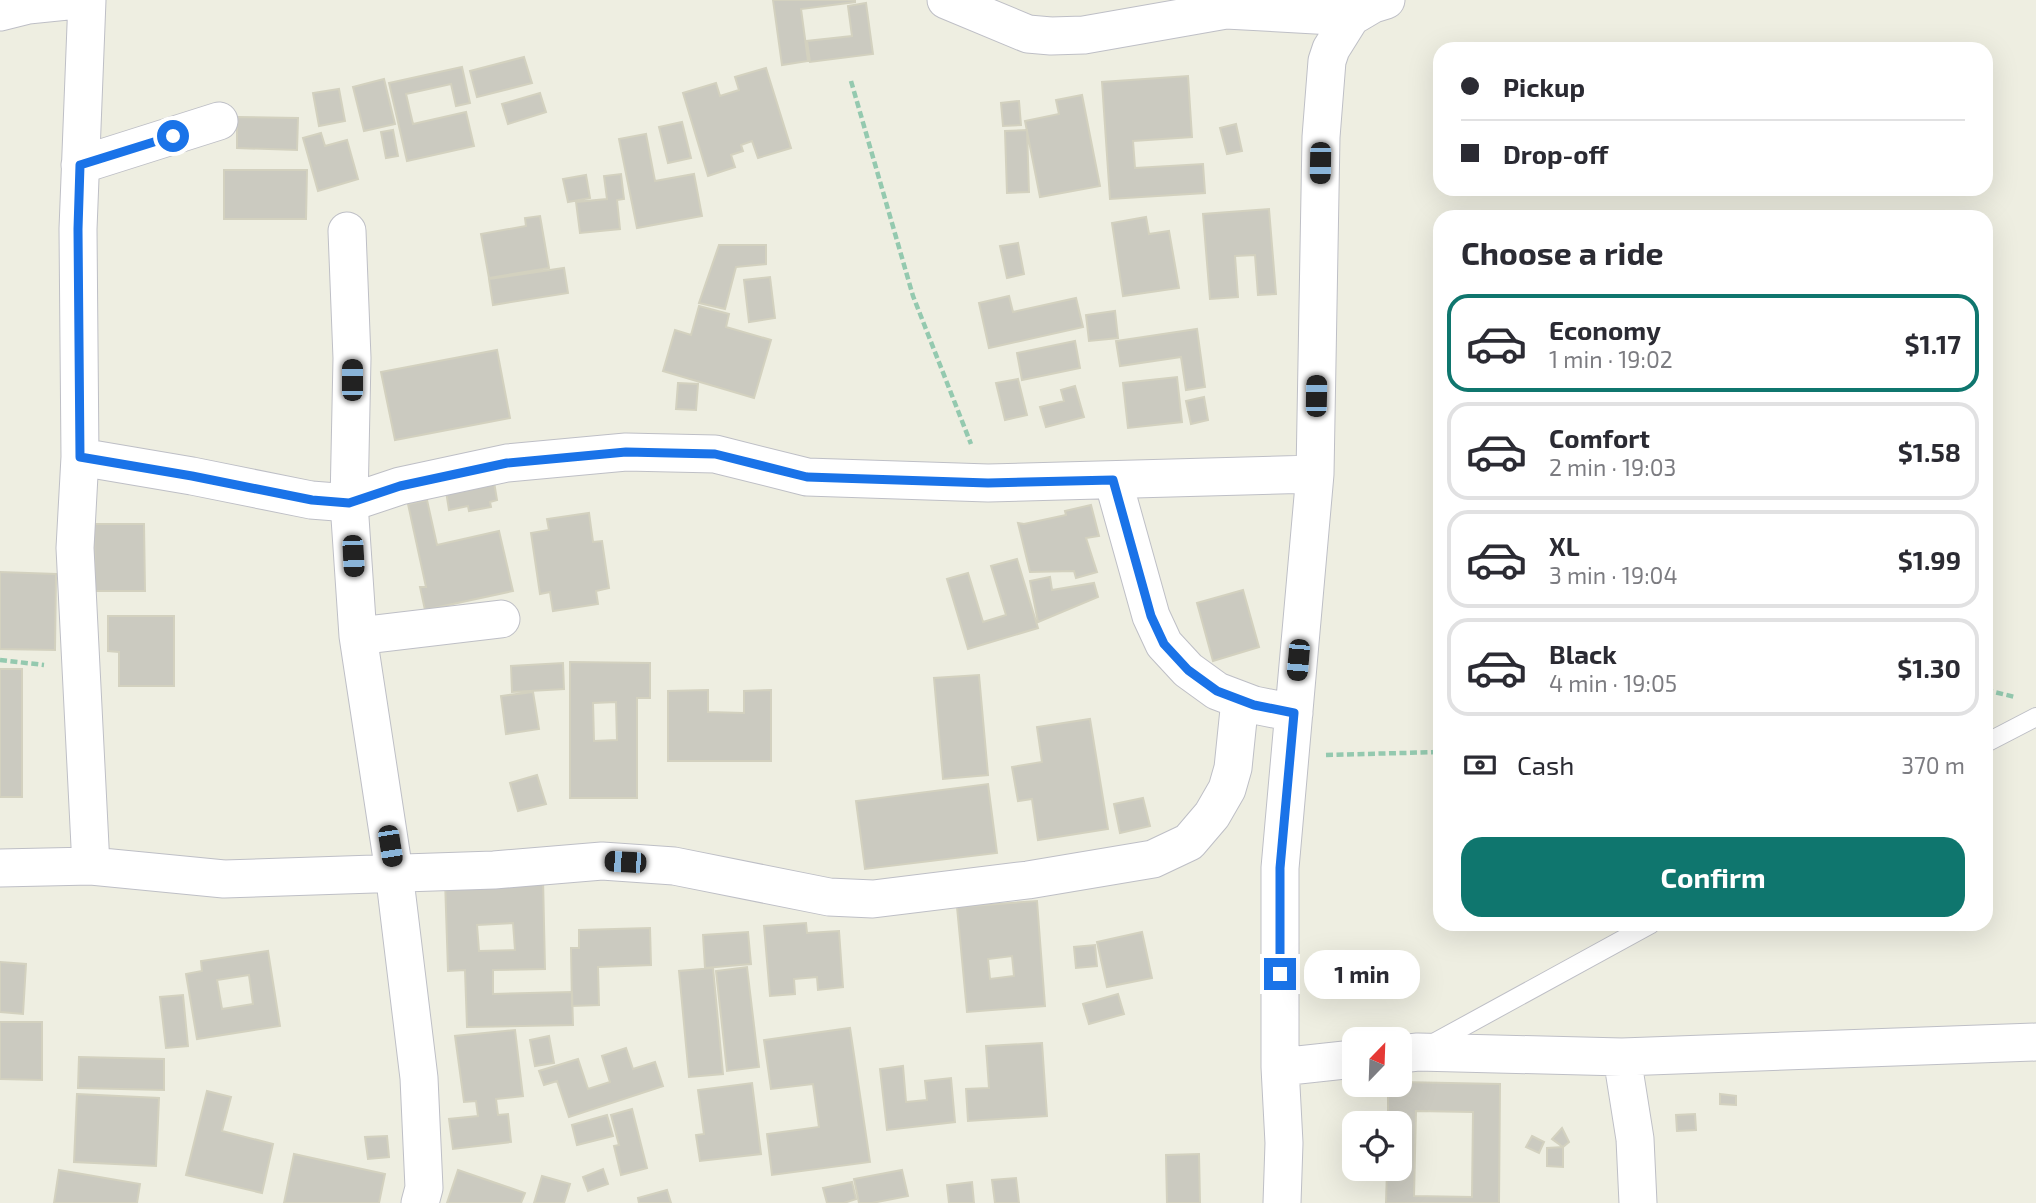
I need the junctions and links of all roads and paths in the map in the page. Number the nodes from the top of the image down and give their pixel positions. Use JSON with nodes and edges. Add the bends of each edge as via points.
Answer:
{"nodes":[{"id":1,"x":77,"y":0,"type":"edge"},
{"id":2,"x":87,"y":0,"type":"edge"},
{"id":3,"x":946,"y":0,"type":"edge"},
{"id":4,"x":1386,"y":0,"type":"edge"},
{"id":5,"x":0,"y":12,"type":"edge"},
{"id":6,"x":1351,"y":17,"type":"junction"},
{"id":7,"x":852,"y":81,"type":"dead end"},
{"id":8,"x":219,"y":121,"type":"dead end"},
{"id":9,"x":80,"y":165,"type":"junction"},
{"id":10,"x":347,"y":231,"type":"dead end"},
{"id":11,"x":80,"y":457,"type":"junction"},
{"id":12,"x":1315,"y":474,"type":"junction"},
{"id":13,"x":1113,"y":480,"type":"junction"},
{"id":14,"x":988,"y":483,"type":"junction"},
{"id":15,"x":349,"y":503,"type":"junction"},
{"id":16,"x":501,"y":619,"type":"dead end"},
{"id":17,"x":358,"y":636,"type":"junction"},
{"id":18,"x":1240,"y":700,"type":"junction"},
{"id":19,"x":1294,"y":713,"type":"junction"},
{"id":20,"x":2036,"y":717,"type":"edge"},
{"id":21,"x":1993,"y":739,"type":"edge"},
{"id":22,"x":1433,"y":752,"type":"edge"},
{"id":23,"x":1290,"y":756,"type":"junction"},
{"id":24,"x":91,"y":866,"type":"junction"},
{"id":25,"x":0,"y":869,"type":"edge"},
{"id":26,"x":394,"y":872,"type":"junction"},
{"id":27,"x":1638,"y":931,"type":"edge"},
{"id":28,"x":2036,"y":1042,"type":"edge"},
{"id":29,"x":1412,"y":1051,"type":"edge"},
{"id":30,"x":1412,"y":1053,"type":"edge"},
{"id":31,"x":1622,"y":1057,"type":"junction"},
{"id":32,"x":1342,"y":1060,"type":"edge"},
{"id":33,"x":1280,"y":1067,"type":"junction"},
{"id":34,"x":420,"y":1203,"type":"edge"},
{"id":35,"x":1282,"y":1203,"type":"edge"},
{"id":36,"x":1639,"y":1203,"type":"edge"}],
"edges":[{"from":1,"to":5,"type":"street"},
{"from":2,"to":9,"type":"street"},
{"from":3,"to":6,"type":"street","via":[[1028,34],[1051,36],[1084,36],[1226,10]]},
{"from":4,"to":6,"type":"street"},
{"from":6,"to":12,"type":"street","via":[[1328,56],[1322,112]]},
{"from":7,"to":14,"type":"path","via":[[913,296]]},
{"from":8,"to":9,"type":"street"},
{"from":9,"to":11,"type":"street"},
{"from":10,"to":15,"type":"street","via":[[352,358]]},
{"from":11,"to":15,"type":"street"},
{"from":11,"to":24,"type":"street","via":[[75,548]]},
{"from":12,"to":13,"type":"street"},
{"from":12,"to":19,"type":"street"},
{"from":13,"to":14,"type":"street"},
{"from":13,"to":18,"type":"street","via":[[1151,616],[1164,644],[1188,670],[1217,691]]},
{"from":14,"to":15,"type":"street","via":[[807,477],[715,454],[626,452],[507,463],[400,486]]},
{"from":15,"to":17,"type":"street"},
{"from":16,"to":17,"type":"street"},
{"from":17,"to":26,"type":"street"},
{"from":18,"to":19,"type":"street"},
{"from":18,"to":26,"type":"street","via":[[1227,789],[1189,842],[1153,859],[873,899],[829,897],[647,862],[602,860],[494,870]]},
{"from":19,"to":23,"type":"street"},
{"from":20,"to":21,"type":"lane"},
{"from":22,"to":23,"type":"path"},
{"from":23,"to":33,"type":"street","via":[[1280,868]]},
{"from":24,"to":25,"type":"street"},
{"from":24,"to":26,"type":"street","via":[[224,879]]},
{"from":26,"to":34,"type":"street","via":[[419,1079],[424,1188]]},
{"from":27,"to":29,"type":"lane"},
{"from":28,"to":31,"type":"street"},
{"from":30,"to":31,"type":"street"},
{"from":31,"to":36,"type":"street"},
{"from":32,"to":33,"type":"street"},
{"from":33,"to":35,"type":"street"}]}
